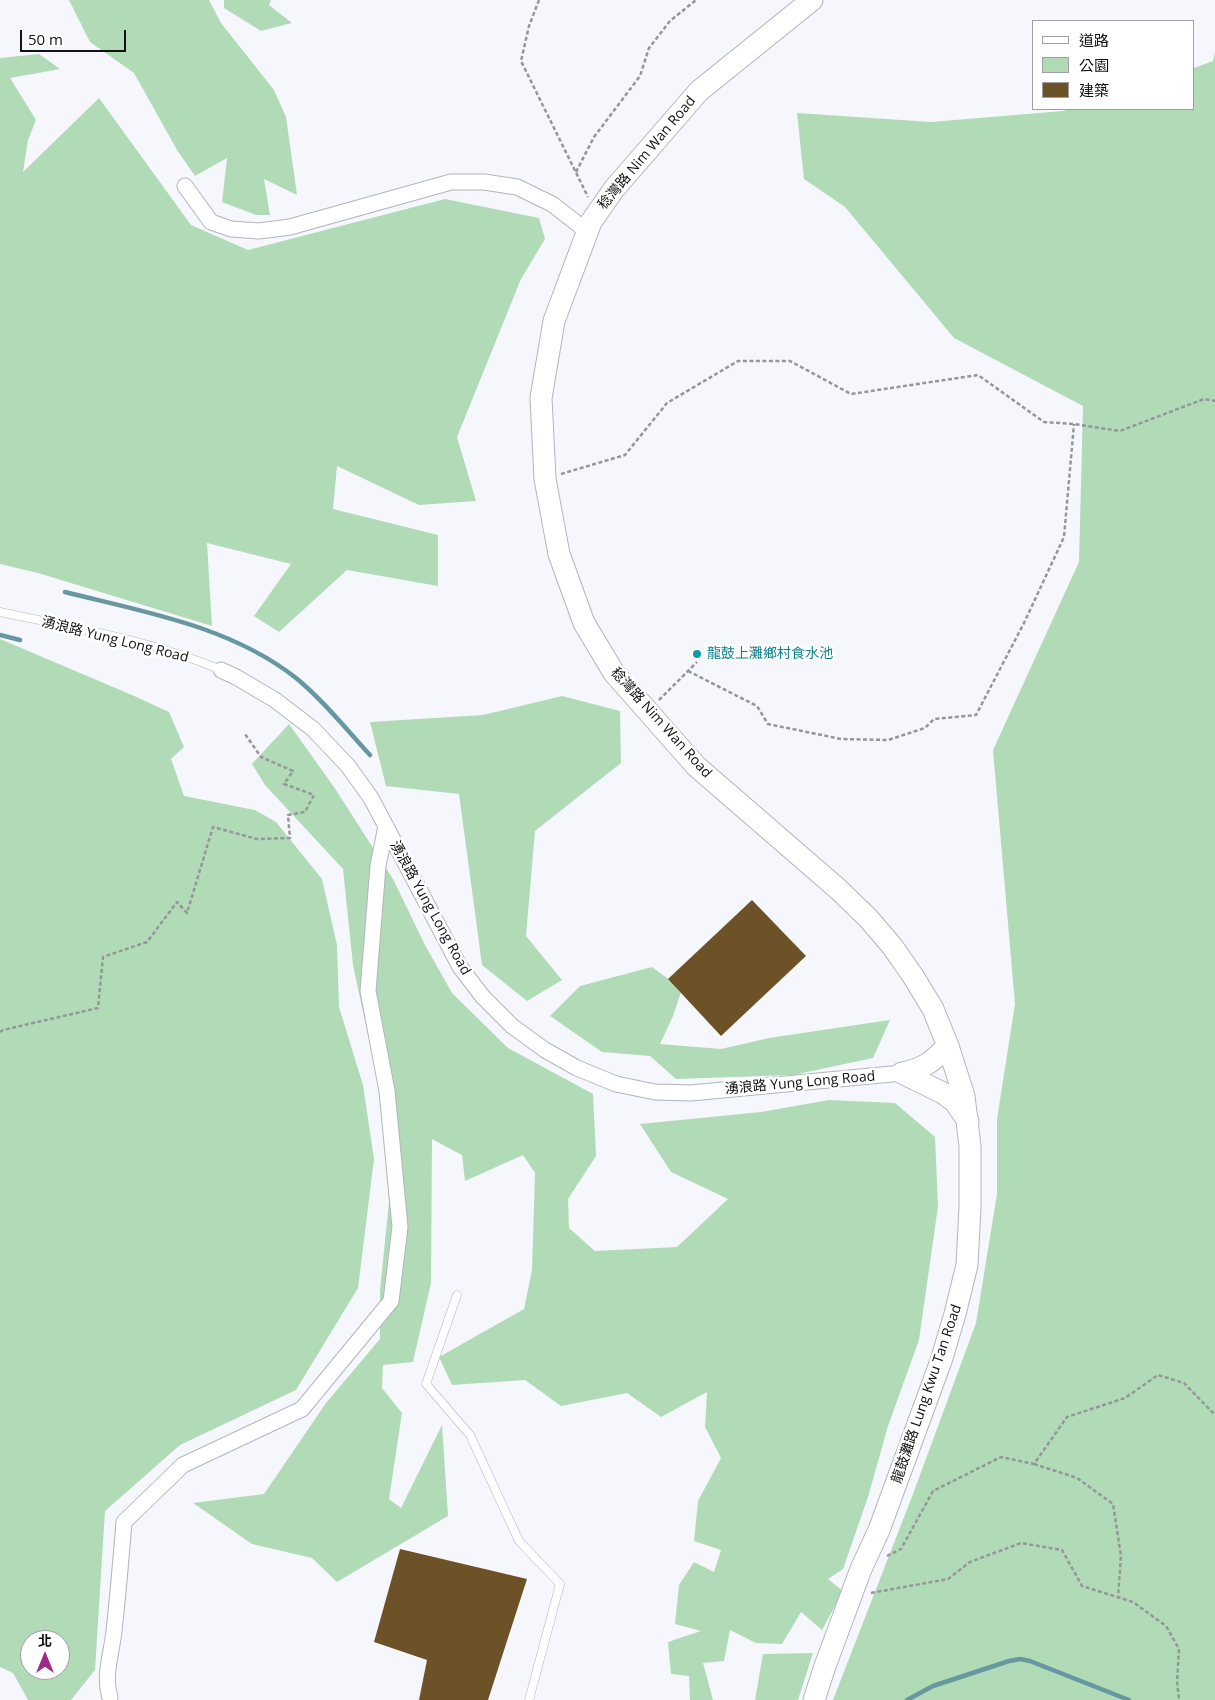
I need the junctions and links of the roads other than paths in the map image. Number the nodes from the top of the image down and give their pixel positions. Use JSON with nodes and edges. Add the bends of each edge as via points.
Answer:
{"nodes":[{"id":1,"x":812,"y":0,"type":"edge"},
{"id":2,"x":185,"y":186,"type":"dead end"},
{"id":3,"x":592,"y":223,"type":"junction"},
{"id":4,"x":0,"y":612,"type":"edge"},
{"id":5,"x":222,"y":670,"type":"joint"},
{"id":6,"x":386,"y":826,"type":"junction"},
{"id":7,"x":948,"y":1046,"type":"junction"},
{"id":8,"x":902,"y":1073,"type":"junction"},
{"id":9,"x":968,"y":1121,"type":"junction"},
{"id":10,"x":458,"y":1295,"type":"dead end"},
{"id":11,"x":111,"y":1699,"type":"edge"},
{"id":12,"x":529,"y":1700,"type":"edge"},
{"id":13,"x":814,"y":1700,"type":"edge"}],
"edges":[{"from":1,"to":3,"type":"street","name":"稔灣路 Nim Wan Road","via":[[698,91],[614,189]]},
{"from":2,"to":3,"type":"street","via":[[211,222],[231,229],[260,231],[290,227],[451,182],[517,187]]},
{"from":3,"to":7,"type":"street","name":"稔灣路 Nim Wan Road","via":[[554,321],[541,398],[545,479],[559,554],[584,623],[614,673],[696,766],[868,918],[913,976],[933,1009]]},
{"from":4,"to":5,"type":"lane","name":"湧浪路 Yung Long Road","via":[[115,637]]},
{"from":5,"to":6,"type":"street","name":"湧浪路 Yung Long Road","via":[[275,700],[313,729],[348,766]]},
{"from":6,"to":8,"type":"street","name":"湧浪路 Yung Long Road","via":[[460,967],[477,990],[512,1026],[577,1068],[616,1084],[655,1092],[691,1093]]},
{"from":6,"to":11,"type":"street","via":[[378,866],[368,991],[388,1091],[400,1227],[390,1301],[302,1409],[183,1465],[124,1522],[107,1680]]},
{"from":7,"to":8,"type":"street","via":[[930,1064]]},
{"from":7,"to":9,"type":"street","name":"龍鼓灘路 Lung Kwu Tan Road","via":[[964,1096]]},
{"from":8,"to":9,"type":"street","via":[[943,1093],[955,1102]]},
{"from":9,"to":13,"type":"street","name":"龍鼓灘路 Lung Kwu Tan Road","via":[[970,1207],[967,1265],[955,1314],[879,1530],[850,1597]]},
{"from":10,"to":12,"type":"lane","via":[[426,1384],[470,1435],[519,1541],[560,1584]]}]}
